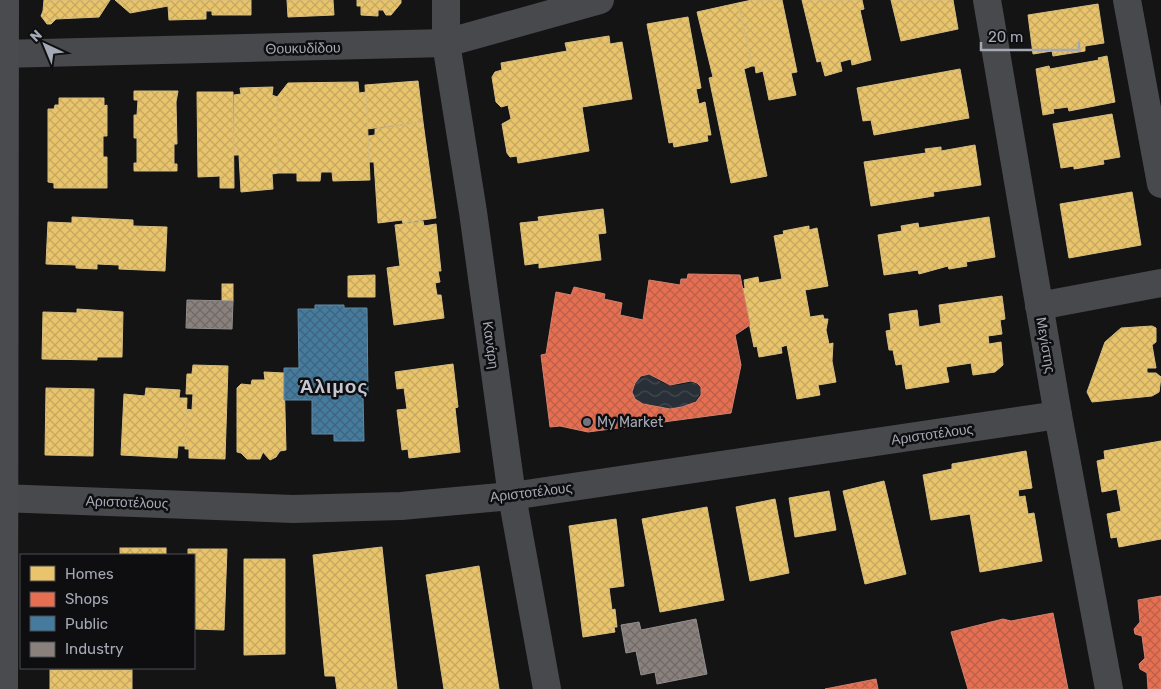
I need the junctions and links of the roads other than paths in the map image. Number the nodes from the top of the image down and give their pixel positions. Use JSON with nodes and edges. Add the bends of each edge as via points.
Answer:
{"nodes":[{"id":1,"x":5,"y":0,"type":"edge"},
{"id":2,"x":446,"y":0,"type":"edge"},
{"id":3,"x":600,"y":0,"type":"edge"},
{"id":4,"x":987,"y":0,"type":"edge"},
{"id":5,"x":1127,"y":0,"type":"edge"},
{"id":6,"x":446,"y":43,"type":"junction"},
{"id":7,"x":3,"y":54,"type":"edge"},
{"id":8,"x":1161,"y":184,"type":"edge"},
{"id":9,"x":1161,"y":283,"type":"edge"},
{"id":10,"x":1039,"y":306,"type":"junction"},
{"id":11,"x":1058,"y":415,"type":"junction"},
{"id":12,"x":512,"y":496,"type":"junction"},
{"id":13,"x":2,"y":498,"type":"edge"},
{"id":14,"x":4,"y":689,"type":"edge"},
{"id":15,"x":547,"y":689,"type":"edge"},
{"id":16,"x":1110,"y":689,"type":"edge"}],
"edges":[{"from":1,"to":7,"type":"main road"},
{"from":2,"to":6,"type":"street","name":"Κανάρη"},
{"from":3,"to":6,"type":"street","name":"Θουκυδίδου"},
{"from":4,"to":10,"type":"street","name":"Μεγίστης"},
{"from":5,"to":8,"type":"street"},
{"from":6,"to":7,"type":"street","name":"Θουκυδίδου"},
{"from":6,"to":12,"type":"street","name":"Κανάρη"},
{"from":7,"to":13,"type":"main road"},
{"from":9,"to":10,"type":"street"},
{"from":10,"to":11,"type":"street","name":"Μεγίστης"},
{"from":11,"to":12,"type":"street","name":"Αριστοτέλους"},
{"from":11,"to":16,"type":"street","name":"Μεγίστης"},
{"from":12,"to":13,"type":"street","name":"Αριστοτέλους","via":[[402,506],[293,508]]},
{"from":12,"to":15,"type":"street","name":"Κανάρη"},
{"from":13,"to":14,"type":"main road"}]}
